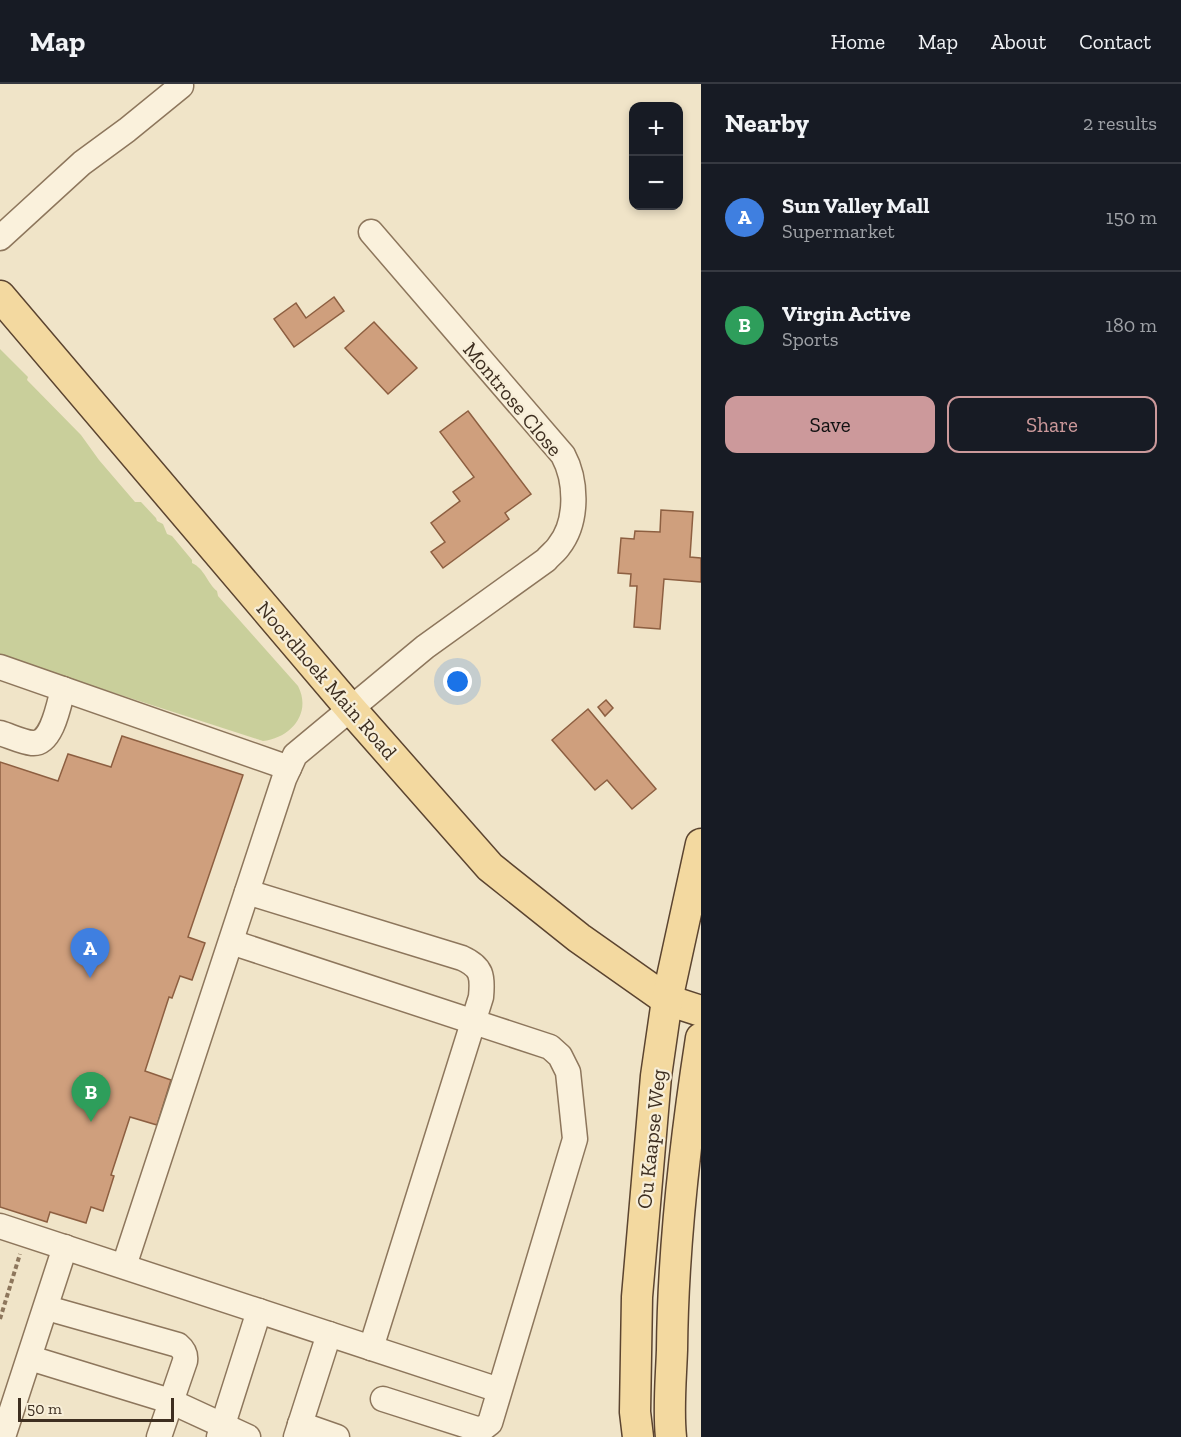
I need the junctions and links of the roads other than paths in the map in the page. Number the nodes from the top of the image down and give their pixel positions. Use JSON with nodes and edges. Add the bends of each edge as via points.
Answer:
{"nodes":[{"id":1,"x":181,"y":86,"type":"dead end"},
{"id":2,"x":371,"y":232,"type":"dead end"},
{"id":3,"x":0,"y":238,"type":"edge"},
{"id":4,"x":0,"y":296,"type":"edge"},
{"id":5,"x":0,"y":667,"type":"edge"},
{"id":6,"x":63,"y":689,"type":"junction"},
{"id":7,"x":350,"y":708,"type":"junction"},
{"id":8,"x":0,"y":733,"type":"edge"},
{"id":9,"x":289,"y":768,"type":"junction"},
{"id":10,"x":701,"y":844,"type":"edge"},
{"id":11,"x":247,"y":891,"type":"junction"},
{"id":12,"x":231,"y":942,"type":"junction"},
{"id":13,"x":667,"y":1000,"type":"junction"},
{"id":14,"x":701,"y":1011,"type":"edge"},
{"id":15,"x":473,"y":1022,"type":"junction"},
{"id":16,"x":701,"y":1038,"type":"edge"},
{"id":17,"x":0,"y":1226,"type":"edge"},
{"id":18,"x":65,"y":1247,"type":"junction"},
{"id":19,"x":124,"y":1266,"type":"junction"},
{"id":20,"x":47,"y":1308,"type":"junction"},
{"id":21,"x":259,"y":1311,"type":"junction"},
{"id":22,"x":329,"y":1334,"type":"junction"},
{"id":23,"x":372,"y":1348,"type":"junction"},
{"id":24,"x":30,"y":1358,"type":"junction"},
{"id":25,"x":500,"y":1390,"type":"junction"},
{"id":26,"x":383,"y":1399,"type":"dead end"},
{"id":27,"x":170,"y":1401,"type":"junction"},
{"id":28,"x":221,"y":1431,"type":"edge"},
{"id":29,"x":298,"y":1431,"type":"edge"},
{"id":30,"x":3,"y":1437,"type":"edge"},
{"id":31,"x":159,"y":1437,"type":"edge"},
{"id":32,"x":248,"y":1437,"type":"edge"},
{"id":33,"x":337,"y":1437,"type":"edge"},
{"id":34,"x":638,"y":1437,"type":"edge"},
{"id":35,"x":671,"y":1437,"type":"edge"}],
"edges":[{"from":1,"to":3,"type":"street","via":[[82,163]]},
{"from":2,"to":7,"type":"street","name":"Montrose Close","via":[[563,456],[569,467],[573,508],[560,546],[546,560],[424,647]]},
{"from":4,"to":7,"type":"main road","name":"Noordhoek Main Road"},
{"from":5,"to":6,"type":"street"},
{"from":6,"to":8,"type":"street","via":[[50,731],[41,741],[31,743]]},
{"from":6,"to":9,"type":"street"},
{"from":7,"to":9,"type":"street","name":"Montrose Close","via":[[296,755]]},
{"from":7,"to":13,"type":"main road","name":"Noordhoek Main Road","via":[[490,867],[579,938]]},
{"from":9,"to":11,"type":"street","name":"Montrose Close"},
{"from":10,"to":13,"type":"main road","name":"Ou Kaapse Weg"},
{"from":11,"to":12,"type":"street","name":"Montrose Close"},
{"from":11,"to":15,"type":"street","via":[[473,963],[480,970],[483,984]]},
{"from":12,"to":15,"type":"street"},
{"from":12,"to":19,"type":"street","name":"Montrose Close"},
{"from":13,"to":14,"type":"main road","name":"Noordhoek Main Road"},
{"from":13,"to":34,"type":"main road","name":"Ou Kaapse Weg","via":[[656,1076],[637,1297]]},
{"from":15,"to":23,"type":"street"},
{"from":15,"to":25,"type":"street","via":[[550,1047],[560,1056],[568,1072],[575,1139]]},
{"from":16,"to":35,"type":"main road","name":"Ou Kaapse Weg","via":[[672,1306]]},
{"from":17,"to":18,"type":"street"},
{"from":18,"to":19,"type":"street"},
{"from":18,"to":20,"type":"street"},
{"from":19,"to":21,"type":"street"},
{"from":20,"to":24,"type":"street"},
{"from":20,"to":27,"type":"street","via":[[178,1345],[186,1358]]},
{"from":21,"to":22,"type":"street"},
{"from":21,"to":28,"type":"street"},
{"from":22,"to":23,"type":"street"},
{"from":22,"to":29,"type":"street"},
{"from":23,"to":25,"type":"street"},
{"from":24,"to":27,"type":"street"},
{"from":24,"to":30,"type":"street"},
{"from":25,"to":26,"type":"street","via":[[490,1424],[480,1429]]},
{"from":27,"to":28,"type":"street"},
{"from":27,"to":31,"type":"street"},
{"from":28,"to":32,"type":"street"},
{"from":29,"to":33,"type":"street"}]}
